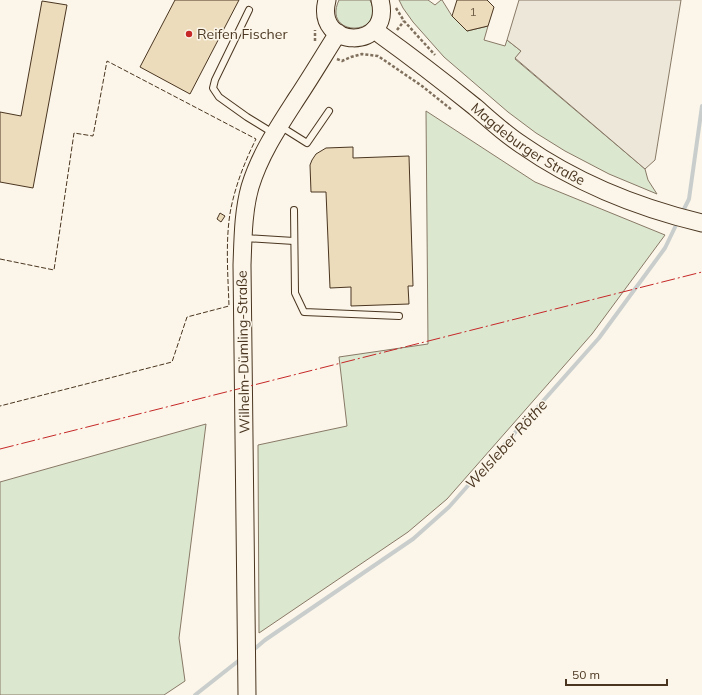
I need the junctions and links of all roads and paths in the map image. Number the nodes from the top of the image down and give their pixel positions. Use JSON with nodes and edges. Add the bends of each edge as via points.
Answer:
{"nodes":[{"id":1,"x":327,"y":0,"type":"edge"},
{"id":2,"x":387,"y":2,"type":"edge"},
{"id":3,"x":249,"y":10,"type":"dead end"},
{"id":4,"x":315,"y":26,"type":"dead end"},
{"id":5,"x":374,"y":29,"type":"junction"},
{"id":6,"x":338,"y":34,"type":"junction"},
{"id":7,"x":378,"y":56,"type":"dead end"},
{"id":8,"x":436,"y":57,"type":"dead end"},
{"id":9,"x":335,"y":58,"type":"dead end"},
{"id":10,"x":318,"y":66,"type":"junction"},
{"id":11,"x":329,"y":111,"type":"dead end"},
{"id":12,"x":277,"y":130,"type":"junction"},
{"id":13,"x":294,"y":210,"type":"dead end"},
{"id":14,"x":702,"y":223,"type":"edge"},
{"id":15,"x":242,"y":238,"type":"junction"},
{"id":16,"x":294,"y":241,"type":"junction"},
{"id":17,"x":399,"y":316,"type":"dead end"},
{"id":18,"x":247,"y":695,"type":"edge"}],
"edges":[{"from":1,"to":6,"type":"street","via":[[326,17]]},
{"from":2,"to":5,"type":"street"},
{"from":2,"to":8,"type":"path"},
{"from":3,"to":12,"type":"lane","via":[[213,88],[219,97],[247,117]]},
{"from":4,"to":10,"type":"path"},
{"from":5,"to":6,"type":"street","via":[[360,38]]},
{"from":5,"to":14,"type":"street","name":"Magdeburger Straße","via":[[521,145],[553,165],[599,189],[664,213]]},
{"from":6,"to":10,"type":"street","name":"Wilhelm-Dümling-Straße"},
{"from":7,"to":9,"type":"path","via":[[362,54],[342,61]]},
{"from":10,"to":12,"type":"street","name":"Wilhelm-Dümling-Straße"},
{"from":11,"to":12,"type":"lane","via":[[307,143]]},
{"from":12,"to":15,"type":"street","name":"Wilhelm-Dümling-Straße","via":[[250,187]]},
{"from":13,"to":16,"type":"lane"},
{"from":15,"to":16,"type":"lane"},
{"from":15,"to":18,"type":"street","name":"Wilhelm-Dümling-Straße"},
{"from":16,"to":17,"type":"lane","via":[[295,293],[304,312]]}]}
